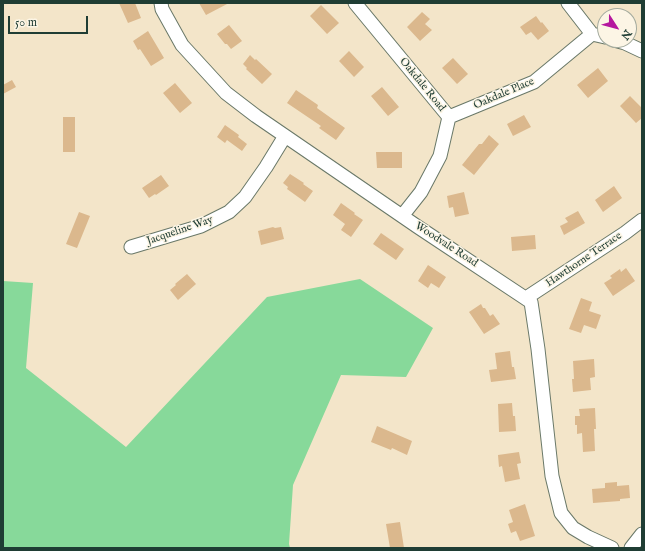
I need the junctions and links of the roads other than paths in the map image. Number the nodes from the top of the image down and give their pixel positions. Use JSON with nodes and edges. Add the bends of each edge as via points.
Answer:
{"nodes":[{"id":1,"x":161,"y":3,"type":"edge"},
{"id":2,"x":355,"y":3,"type":"edge"},
{"id":3,"x":568,"y":3,"type":"edge"},
{"id":4,"x":592,"y":34,"type":"junction"},
{"id":5,"x":597,"y":35,"type":"edge"},
{"id":6,"x":449,"y":117,"type":"junction"},
{"id":7,"x":285,"y":136,"type":"junction"},
{"id":8,"x":402,"y":216,"type":"junction"},
{"id":9,"x":642,"y":220,"type":"edge"},
{"id":10,"x":131,"y":247,"type":"dead end"},
{"id":11,"x":526,"y":298,"type":"junction"},
{"id":12,"x":642,"y":534,"type":"edge"},
{"id":13,"x":612,"y":548,"type":"edge"},
{"id":14,"x":631,"y":548,"type":"edge"}],
"edges":[{"from":1,"to":7,"type":"street","name":"Woodvale Road","via":[[186,50],[226,92]]},
{"from":2,"to":6,"type":"street","name":"Oakdale Road"},
{"from":3,"to":4,"type":"street"},
{"from":4,"to":5,"type":"street"},
{"from":4,"to":6,"type":"street","name":"Oakdale Place","via":[[534,82]]},
{"from":6,"to":8,"type":"street","name":"Oakdale Road","via":[[440,156],[421,192]]},
{"from":7,"to":8,"type":"street","name":"Woodvale Road"},
{"from":7,"to":10,"type":"street","name":"Jacqueline Way","via":[[245,197],[229,212],[201,226]]},
{"from":8,"to":11,"type":"street","name":"Woodvale Road"},
{"from":9,"to":11,"type":"street","name":"Hawthorne Terrace"},
{"from":11,"to":13,"type":"street","via":[[532,302],[552,476],[561,513],[573,528]]},
{"from":12,"to":14,"type":"street"}]}
